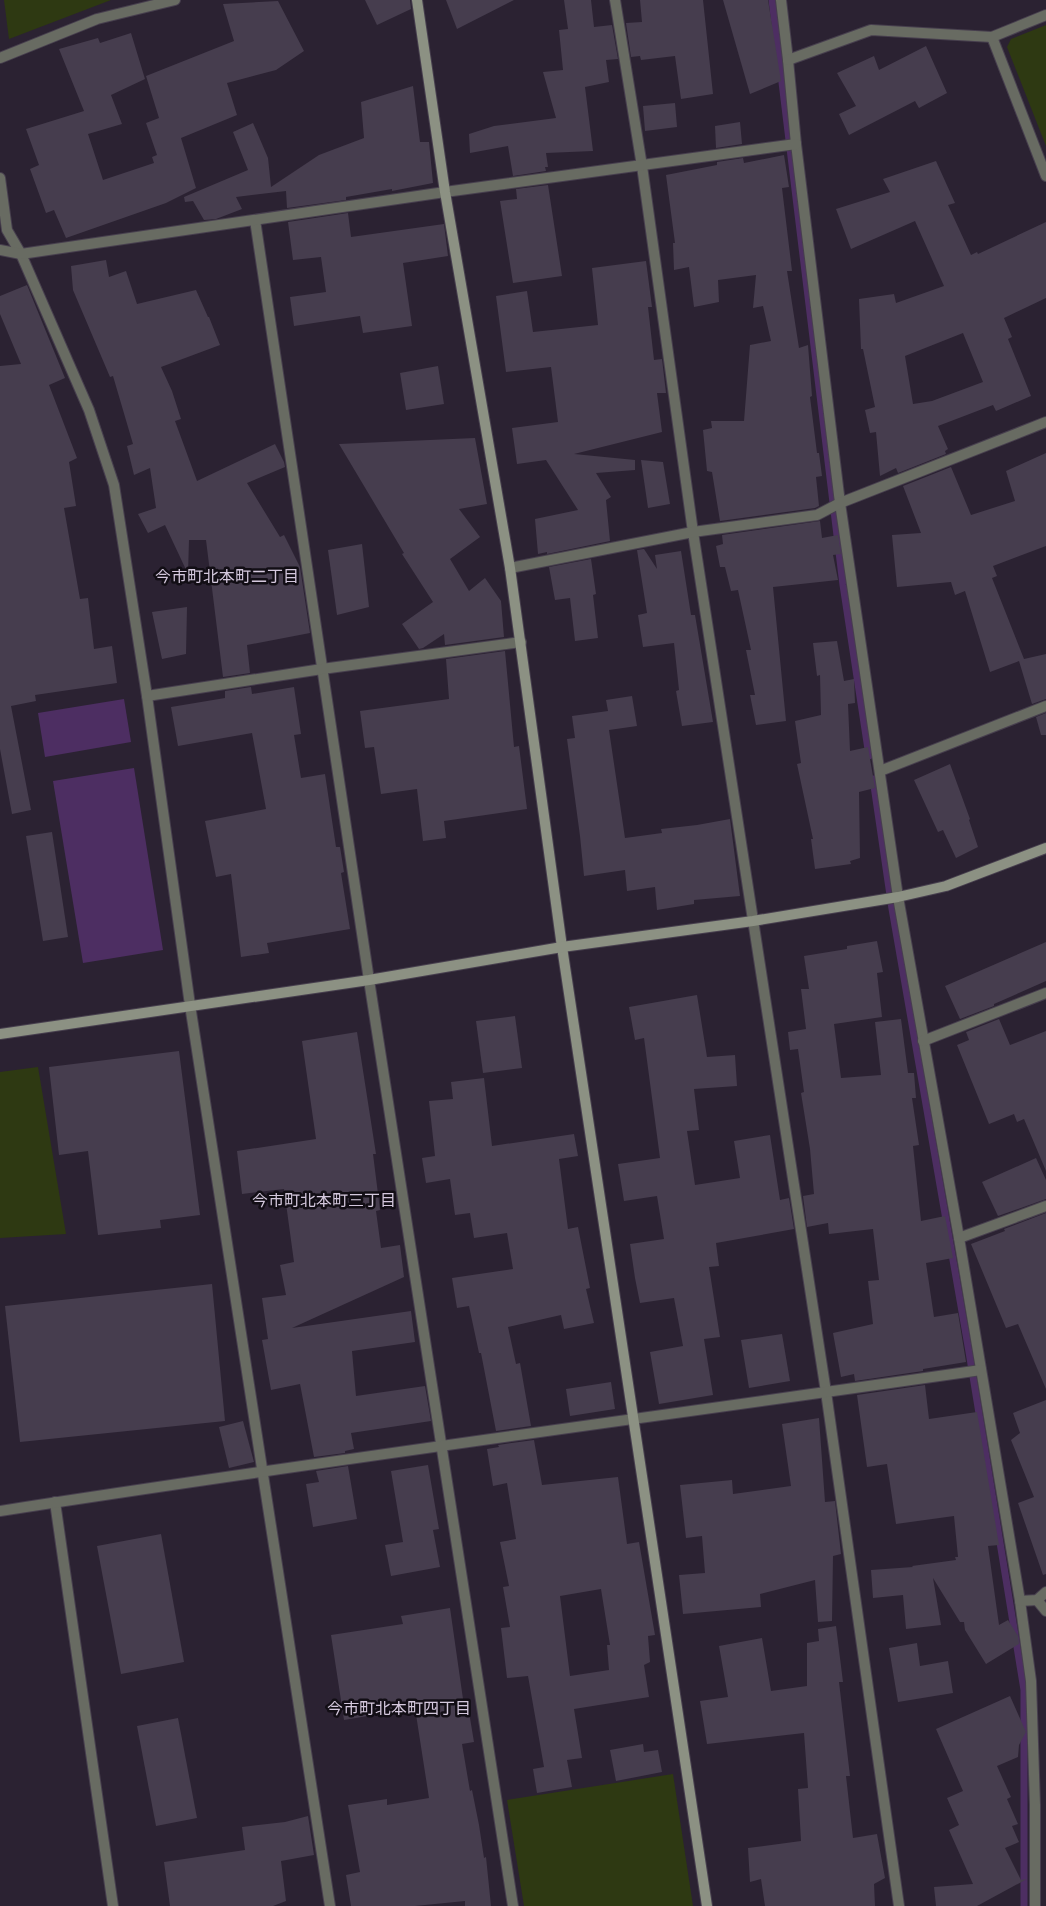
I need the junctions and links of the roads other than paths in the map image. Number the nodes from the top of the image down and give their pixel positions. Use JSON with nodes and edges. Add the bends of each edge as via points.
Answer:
{"nodes":[{"id":1,"x":175,"y":0,"type":"edge"},
{"id":2,"x":417,"y":0,"type":"edge"},
{"id":3,"x":615,"y":0,"type":"edge"},
{"id":4,"x":781,"y":0,"type":"edge"},
{"id":5,"x":1046,"y":16,"type":"edge"},
{"id":6,"x":992,"y":37,"type":"junction"},
{"id":7,"x":0,"y":58,"type":"edge"},
{"id":8,"x":788,"y":60,"type":"junction"},
{"id":9,"x":796,"y":144,"type":"junction"},
{"id":10,"x":642,"y":166,"type":"junction"},
{"id":11,"x":1046,"y":176,"type":"edge"},
{"id":12,"x":0,"y":178,"type":"edge"},
{"id":13,"x":445,"y":192,"type":"junction"},
{"id":14,"x":256,"y":220,"type":"junction"},
{"id":15,"x":0,"y":250,"type":"edge"},
{"id":16,"x":21,"y":254,"type":"junction"},
{"id":17,"x":1046,"y":422,"type":"edge"},
{"id":18,"x":840,"y":503,"type":"junction"},
{"id":19,"x":693,"y":532,"type":"junction"},
{"id":20,"x":510,"y":568,"type":"junction"},
{"id":21,"x":521,"y":642,"type":"junction"},
{"id":22,"x":322,"y":669,"type":"junction"},
{"id":23,"x":147,"y":696,"type":"junction"},
{"id":24,"x":1046,"y":706,"type":"edge"},
{"id":25,"x":880,"y":771,"type":"junction"},
{"id":26,"x":1046,"y":848,"type":"edge"},
{"id":27,"x":898,"y":897,"type":"junction"},
{"id":28,"x":753,"y":921,"type":"junction"},
{"id":29,"x":562,"y":947,"type":"junction"},
{"id":30,"x":369,"y":980,"type":"junction"},
{"id":31,"x":1046,"y":993,"type":"edge"},
{"id":32,"x":190,"y":1005,"type":"junction"},
{"id":33,"x":0,"y":1034,"type":"edge"},
{"id":34,"x":923,"y":1041,"type":"junction"},
{"id":35,"x":1046,"y":1206,"type":"edge"},
{"id":36,"x":959,"y":1238,"type":"junction"},
{"id":37,"x":981,"y":1370,"type":"junction"},
{"id":38,"x":826,"y":1392,"type":"junction"},
{"id":39,"x":634,"y":1420,"type":"junction"},
{"id":40,"x":441,"y":1446,"type":"junction"},
{"id":41,"x":262,"y":1470,"type":"junction"},
{"id":42,"x":55,"y":1502,"type":"junction"},
{"id":43,"x":0,"y":1511,"type":"edge"},
{"id":44,"x":1046,"y":1592,"type":"edge"},
{"id":45,"x":1037,"y":1600,"type":"junction"},
{"id":46,"x":1020,"y":1601,"type":"junction"},
{"id":47,"x":1046,"y":1611,"type":"edge"},
{"id":48,"x":113,"y":1906,"type":"edge"},
{"id":49,"x":330,"y":1906,"type":"edge"},
{"id":50,"x":513,"y":1906,"type":"edge"},
{"id":51,"x":707,"y":1906,"type":"edge"},
{"id":52,"x":899,"y":1906,"type":"edge"},
{"id":53,"x":1035,"y":1906,"type":"edge"}],
"edges":[{"from":1,"to":7,"type":"street","via":[[97,19]]},
{"from":2,"to":13,"type":"street"},
{"from":3,"to":10,"type":"street"},
{"from":4,"to":8,"type":"street"},
{"from":5,"to":6,"type":"street"},
{"from":6,"to":8,"type":"street","via":[[870,30]]},
{"from":6,"to":11,"type":"street"},
{"from":8,"to":9,"type":"street"},
{"from":9,"to":10,"type":"street"},
{"from":9,"to":18,"type":"street"},
{"from":10,"to":13,"type":"street"},
{"from":10,"to":19,"type":"street"},
{"from":12,"to":16,"type":"street","via":[[6,230]]},
{"from":13,"to":14,"type":"street"},
{"from":13,"to":20,"type":"street"},
{"from":14,"to":16,"type":"street"},
{"from":14,"to":22,"type":"street"},
{"from":15,"to":16,"type":"street"},
{"from":16,"to":23,"type":"street","via":[[89,410],[114,485]]},
{"from":17,"to":18,"type":"street"},
{"from":18,"to":19,"type":"street","via":[[817,516]]},
{"from":18,"to":25,"type":"street"},
{"from":19,"to":20,"type":"street"},
{"from":19,"to":28,"type":"street"},
{"from":20,"to":21,"type":"street"},
{"from":21,"to":22,"type":"street"},
{"from":21,"to":29,"type":"street"},
{"from":22,"to":23,"type":"street"},
{"from":22,"to":30,"type":"street"},
{"from":23,"to":32,"type":"street"},
{"from":24,"to":25,"type":"street"},
{"from":25,"to":27,"type":"street"},
{"from":26,"to":27,"type":"street","via":[[946,886]]},
{"from":27,"to":28,"type":"street"},
{"from":27,"to":34,"type":"street"},
{"from":28,"to":29,"type":"street"},
{"from":28,"to":38,"type":"street"},
{"from":29,"to":30,"type":"street"},
{"from":29,"to":39,"type":"street"},
{"from":30,"to":32,"type":"street"},
{"from":30,"to":40,"type":"street"},
{"from":31,"to":34,"type":"street"},
{"from":32,"to":33,"type":"street"},
{"from":32,"to":41,"type":"street"},
{"from":34,"to":36,"type":"street"},
{"from":35,"to":36,"type":"street"},
{"from":36,"to":37,"type":"street"},
{"from":37,"to":38,"type":"street"},
{"from":37,"to":46,"type":"street"},
{"from":38,"to":39,"type":"street"},
{"from":38,"to":52,"type":"street"},
{"from":39,"to":40,"type":"street"},
{"from":39,"to":51,"type":"street"},
{"from":40,"to":41,"type":"street"},
{"from":40,"to":50,"type":"street"},
{"from":41,"to":42,"type":"street"},
{"from":41,"to":49,"type":"street"},
{"from":42,"to":43,"type":"street"},
{"from":42,"to":48,"type":"street"},
{"from":44,"to":45,"type":"street"},
{"from":45,"to":46,"type":"street"},
{"from":45,"to":47,"type":"street"},
{"from":46,"to":53,"type":"street","via":[[1031,1681]]}]}
